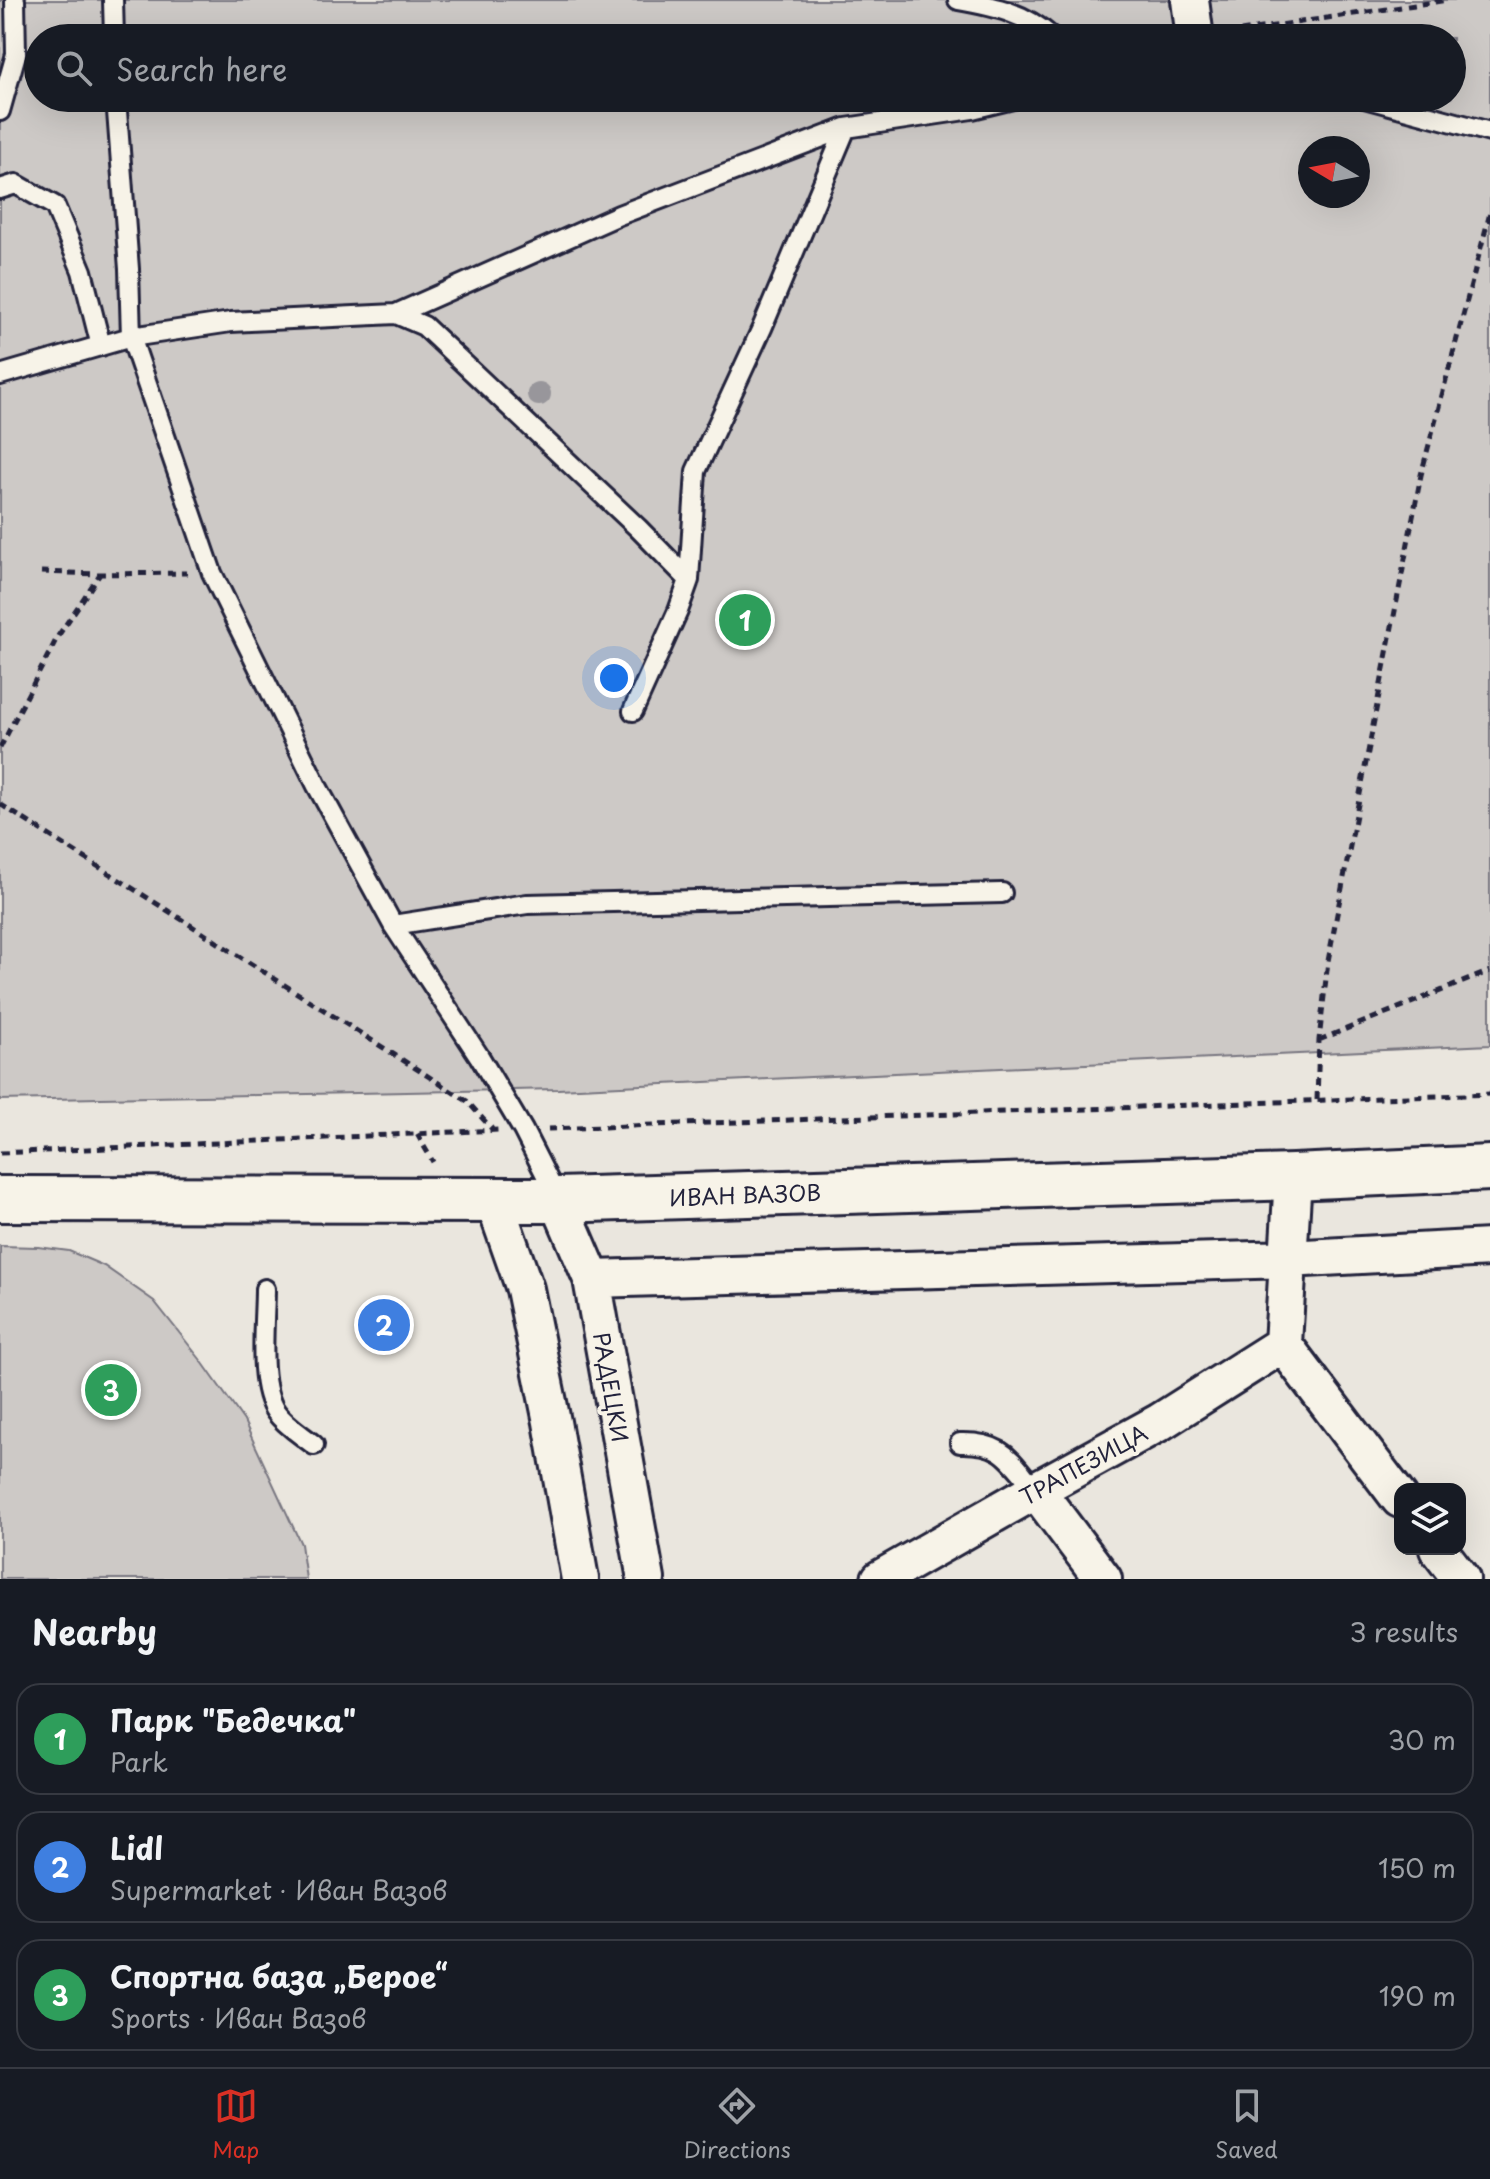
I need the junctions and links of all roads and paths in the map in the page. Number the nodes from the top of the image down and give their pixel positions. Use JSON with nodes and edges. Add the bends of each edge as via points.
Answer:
{"nodes":[{"id":1,"x":15,"y":0,"type":"edge"},
{"id":2,"x":113,"y":0,"type":"edge"},
{"id":3,"x":958,"y":0,"type":"edge"},
{"id":4,"x":1190,"y":0,"type":"edge"},
{"id":5,"x":1448,"y":0,"type":"edge"},
{"id":6,"x":114,"y":24,"type":"edge"},
{"id":7,"x":1035,"y":24,"type":"edge"},
{"id":8,"x":1193,"y":24,"type":"edge"},
{"id":9,"x":1288,"y":24,"type":"edge"},
{"id":10,"x":0,"y":111,"type":"edge"},
{"id":11,"x":117,"y":112,"type":"edge"},
{"id":12,"x":952,"y":112,"type":"edge"},
{"id":13,"x":1416,"y":112,"type":"edge"},
{"id":14,"x":846,"y":128,"type":"junction"},
{"id":15,"x":1490,"y":132,"type":"edge"},
{"id":16,"x":0,"y":189,"type":"edge"},
{"id":17,"x":1490,"y":213,"type":"edge"},
{"id":18,"x":396,"y":314,"type":"junction"},
{"id":19,"x":131,"y":337,"type":"junction"},
{"id":20,"x":101,"y":346,"type":"junction"},
{"id":21,"x":0,"y":375,"type":"edge"},
{"id":22,"x":41,"y":572,"type":"dead end"},
{"id":23,"x":212,"y":573,"type":"junction"},
{"id":24,"x":100,"y":574,"type":"junction"},
{"id":25,"x":689,"y":580,"type":"junction"},
{"id":26,"x":633,"y":711,"type":"dead end"},
{"id":27,"x":0,"y":748,"type":"edge"},
{"id":28,"x":0,"y":804,"type":"edge"},
{"id":29,"x":1002,"y":893,"type":"dead end"},
{"id":30,"x":393,"y":925,"type":"junction"},
{"id":31,"x":1490,"y":971,"type":"edge"},
{"id":32,"x":1319,"y":1040,"type":"junction"},
{"id":33,"x":1490,"y":1094,"type":"edge"},
{"id":34,"x":1317,"y":1100,"type":"junction"},
{"id":35,"x":523,"y":1130,"type":"junction"},
{"id":36,"x":493,"y":1131,"type":"junction"},
{"id":37,"x":0,"y":1153,"type":"edge"},
{"id":38,"x":1490,"y":1168,"type":"edge"},
{"id":39,"x":1293,"y":1177,"type":"junction"},
{"id":40,"x":0,"y":1199,"type":"edge"},
{"id":41,"x":558,"y":1200,"type":"junction"},
{"id":42,"x":494,"y":1201,"type":"junction"},
{"id":43,"x":1490,"y":1248,"type":"edge"},
{"id":44,"x":1287,"y":1259,"type":"junction"},
{"id":45,"x":592,"y":1279,"type":"junction"},
{"id":46,"x":265,"y":1289,"type":"dead end"},
{"id":47,"x":1283,"y":1344,"type":"junction"},
{"id":48,"x":960,"y":1443,"type":"dead end"},
{"id":49,"x":314,"y":1445,"type":"dead end"},
{"id":50,"x":1036,"y":1490,"type":"junction"},
{"id":51,"x":1394,"y":1491,"type":"edge"},
{"id":52,"x":1443,"y":1555,"type":"edge"},
{"id":53,"x":580,"y":1579,"type":"edge"},
{"id":54,"x":646,"y":1579,"type":"edge"},
{"id":55,"x":880,"y":1579,"type":"edge"},
{"id":56,"x":1103,"y":1579,"type":"edge"},
{"id":57,"x":1461,"y":1579,"type":"edge"}],
"edges":[{"from":1,"to":10,"type":"lane","via":[[16,54]]},
{"from":2,"to":6,"type":"lane"},
{"from":3,"to":7,"type":"lane","via":[[1006,9]]},
{"from":4,"to":8,"type":"street"},
{"from":5,"to":9,"type":"path"},
{"from":11,"to":19,"type":"lane"},
{"from":12,"to":14,"type":"lane"},
{"from":13,"to":15,"type":"lane"},
{"from":14,"to":18,"type":"lane","via":[[619,215]]},
{"from":14,"to":25,"type":"lane","via":[[696,471]]},
{"from":16,"to":20,"type":"lane","via":[[16,184],[55,206],[82,271]]},
{"from":17,"to":32,"type":"path","via":[[1421,475],[1328,961]]},
{"from":18,"to":19,"type":"lane","via":[[231,322]]},
{"from":18,"to":25,"type":"lane","via":[[424,326]]},
{"from":19,"to":20,"type":"lane"},
{"from":19,"to":23,"type":"lane"},
{"from":20,"to":21,"type":"lane"},
{"from":22,"to":24,"type":"path"},
{"from":23,"to":24,"type":"path"},
{"from":23,"to":30,"type":"lane","via":[[317,786]]},
{"from":24,"to":27,"type":"path","via":[[58,636]]},
{"from":25,"to":26,"type":"lane"},
{"from":28,"to":36,"type":"path","via":[[467,1101]]},
{"from":29,"to":30,"type":"lane","via":[[527,904]]},
{"from":30,"to":35,"type":"lane"},
{"from":31,"to":32,"type":"path"},
{"from":32,"to":34,"type":"path"},
{"from":33,"to":34,"type":"path"},
{"from":34,"to":35,"type":"path"},
{"from":35,"to":36,"type":"path"},
{"from":35,"to":41,"type":"lane"},
{"from":36,"to":37,"type":"path"},
{"from":38,"to":39,"type":"main road","name":"ИВАН ВАЗОВ"},
{"from":39,"to":41,"type":"main road","name":"ИВАН ВАЗОВ"},
{"from":39,"to":44,"type":"street"},
{"from":40,"to":42,"type":"main road","name":"ИВАН ВАЗОВ"},
{"from":41,"to":42,"type":"main road","name":"ИВАН ВАЗОВ"},
{"from":41,"to":45,"type":"street","name":"РАДЕЦКИ"},
{"from":42,"to":53,"type":"street","via":[[525,1289]]},
{"from":43,"to":44,"type":"street"},
{"from":44,"to":45,"type":"street"},
{"from":44,"to":47,"type":"street"},
{"from":45,"to":54,"type":"street","name":"РАДЕЦКИ"},
{"from":46,"to":49,"type":"lane","via":[[268,1397],[277,1414]]},
{"from":47,"to":50,"type":"street","name":"ТРАПЕЗИЦА","via":[[1160,1422]]},
{"from":47,"to":51,"type":"street"},
{"from":48,"to":50,"type":"lane","via":[[1001,1450]]},
{"from":50,"to":55,"type":"street","name":"ТРАПЕЗИЦА"},
{"from":50,"to":56,"type":"street"},
{"from":52,"to":57,"type":"street"}]}
